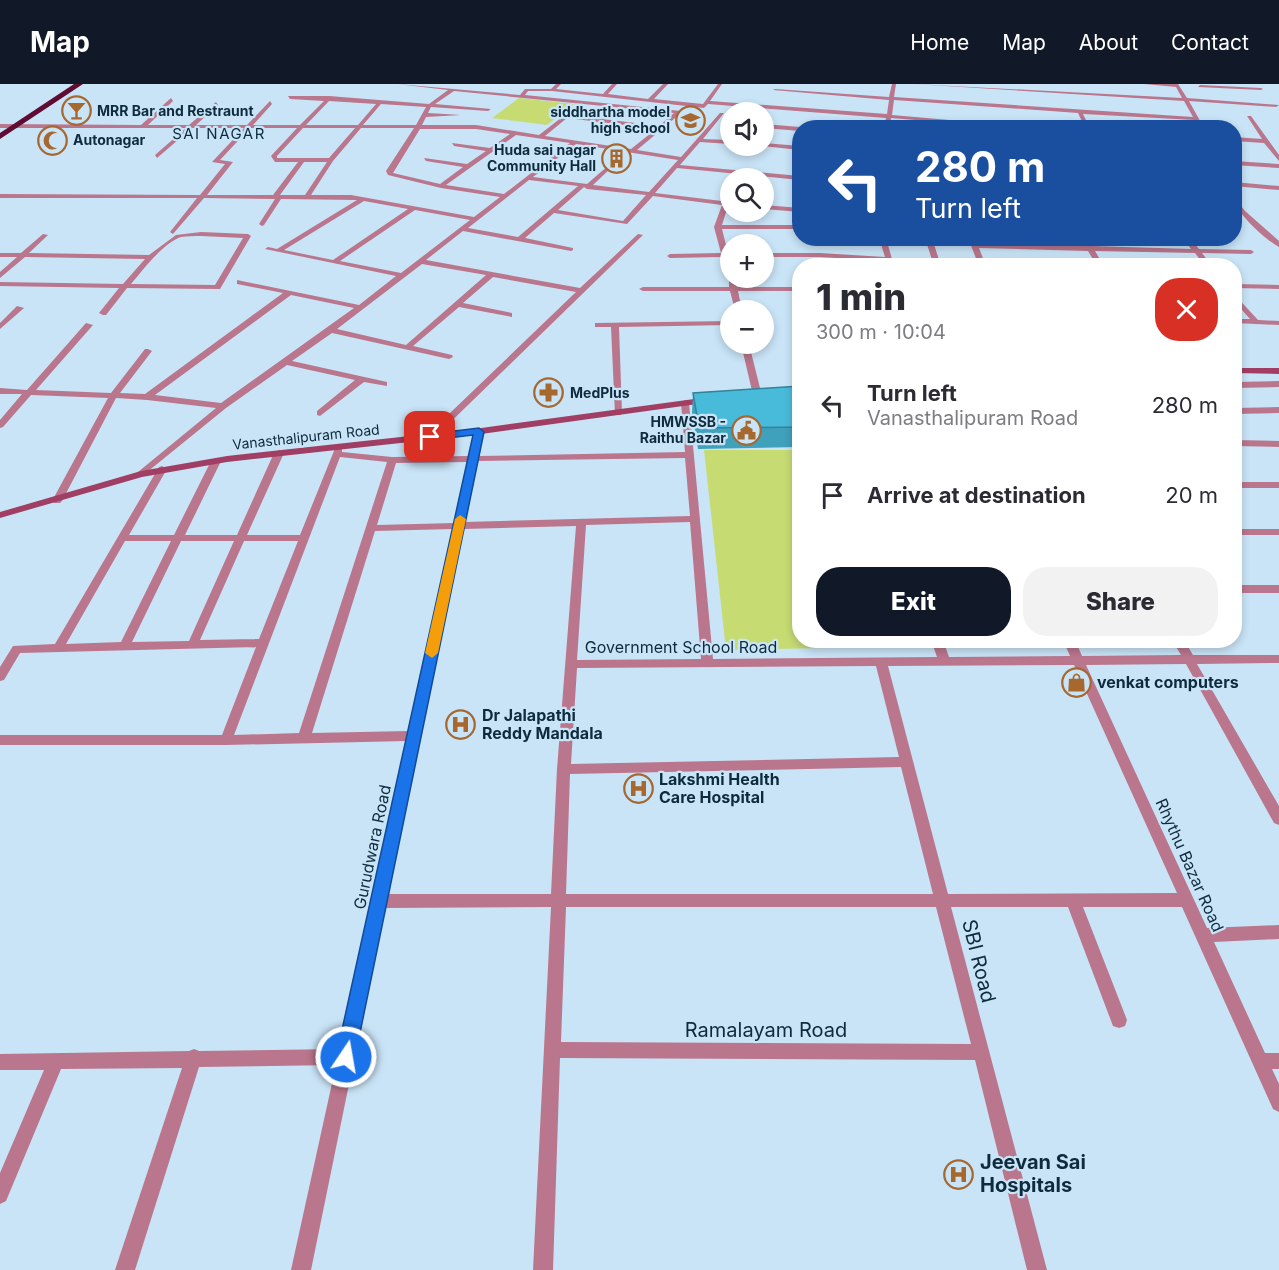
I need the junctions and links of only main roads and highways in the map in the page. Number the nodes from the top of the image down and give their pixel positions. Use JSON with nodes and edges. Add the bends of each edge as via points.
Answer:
{"nodes":[{"id":1,"x":79,"y":84,"type":"edge"},
{"id":2,"x":8,"y":118,"type":"dead end"},
{"id":3,"x":0,"y":125,"type":"edge"},
{"id":4,"x":0,"y":137,"type":"edge"}],
"edges":[{"from":1,"to":4,"type":"highway"},
{"from":2,"to":3,"type":"highway"}]}
